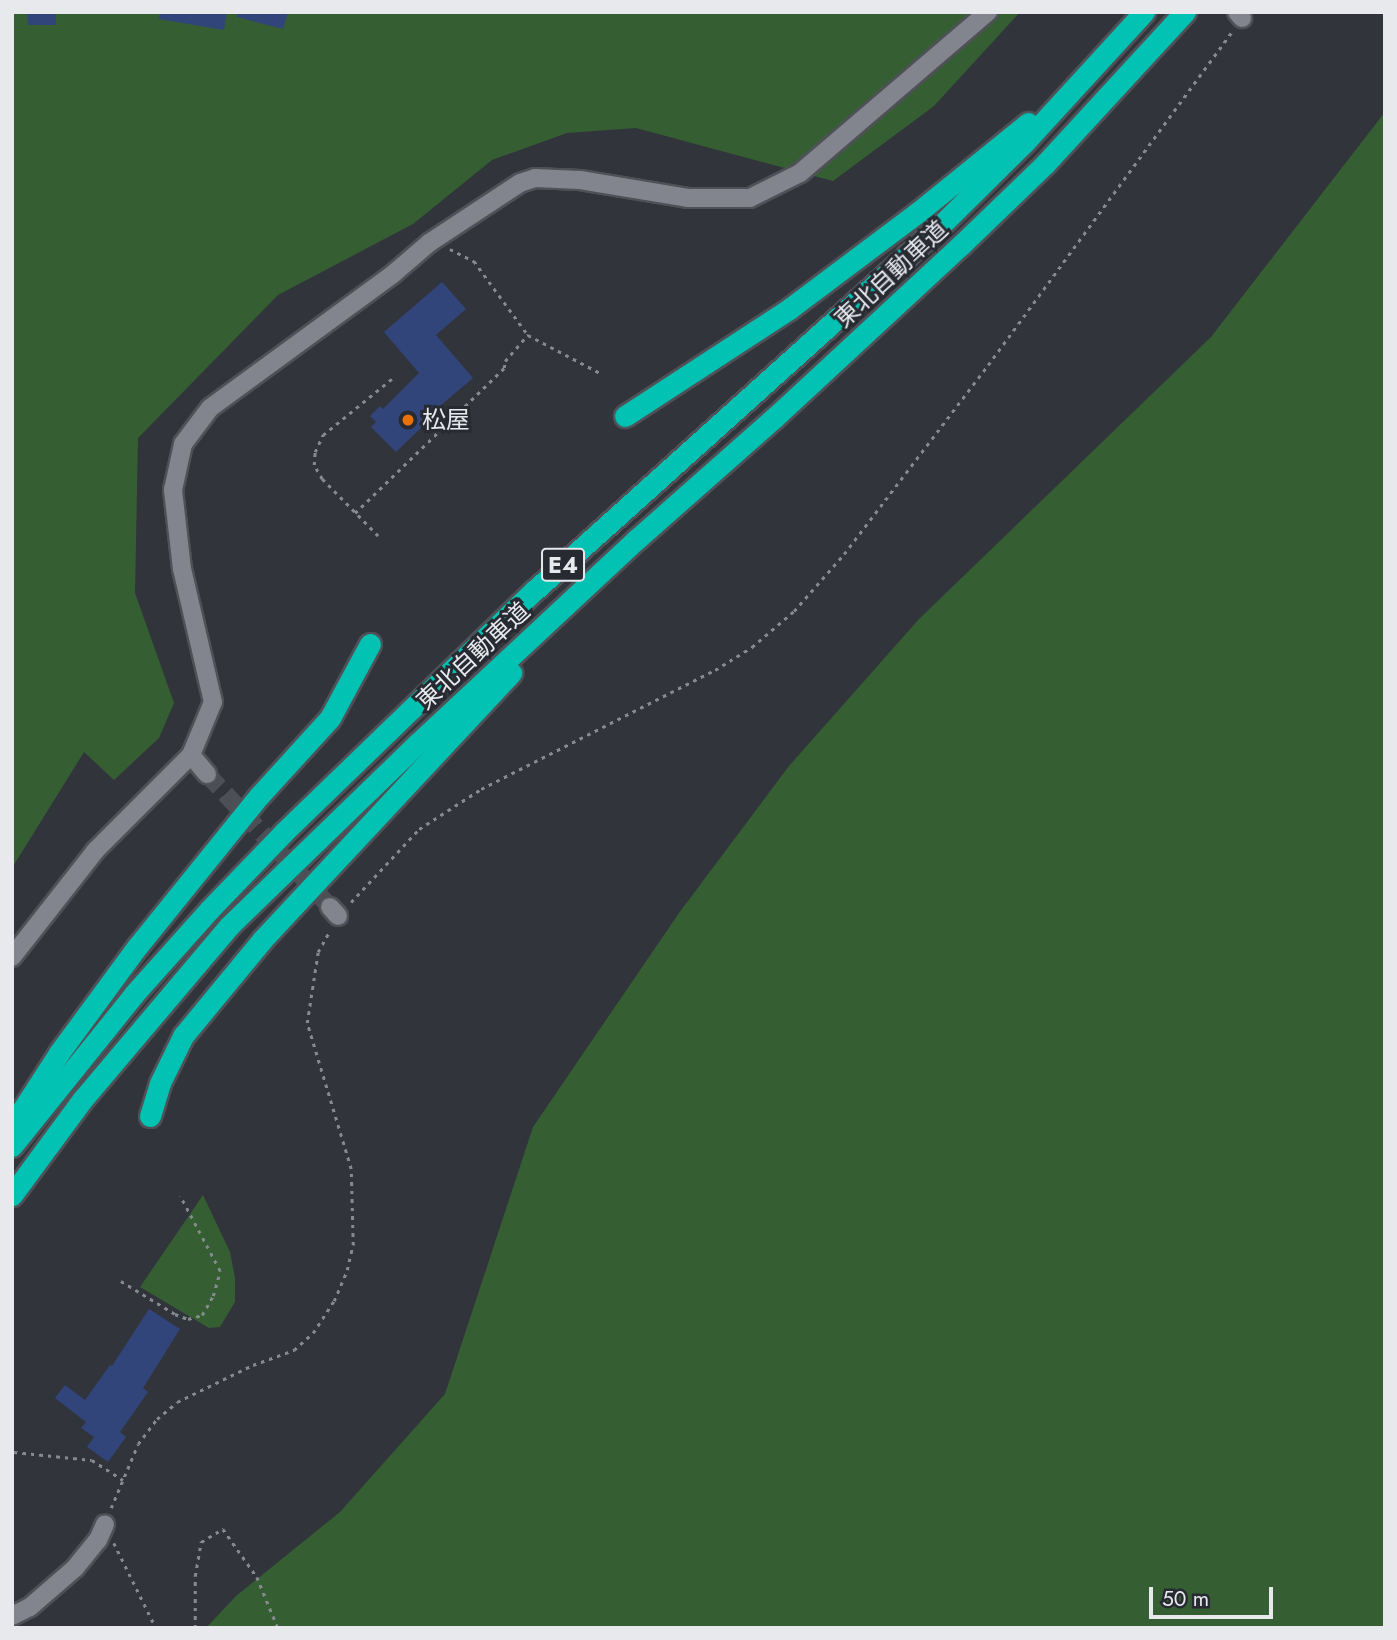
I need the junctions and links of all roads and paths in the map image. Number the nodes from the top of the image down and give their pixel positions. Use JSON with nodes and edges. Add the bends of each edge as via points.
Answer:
{"nodes":[{"id":1,"x":988,"y":12,"type":"edge"},
{"id":2,"x":1144,"y":12,"type":"edge"},
{"id":3,"x":1185,"y":12,"type":"edge"},
{"id":4,"x":1239,"y":15,"type":"edge"},
{"id":5,"x":1097,"y":67,"type":"junction"},
{"id":6,"x":430,"y":242,"type":"junction"},
{"id":7,"x":528,"y":335,"type":"junction"},
{"id":8,"x":602,"y":374,"type":"dead end"},
{"id":9,"x":395,"y":376,"type":"dead end"},
{"id":10,"x":625,"y":416,"type":"dead end"},
{"id":11,"x":355,"y":513,"type":"junction"},
{"id":12,"x":378,"y":536,"type":"dead end"},
{"id":13,"x":636,"y":539,"type":"junction"},
{"id":14,"x":370,"y":643,"type":"dead end"},
{"id":15,"x":191,"y":755,"type":"junction"},
{"id":16,"x":207,"y":774,"type":"tunnel mouth"},
{"id":17,"x":12,"y":957,"type":"edge"},
{"id":18,"x":150,"y":1116,"type":"dead end"},
{"id":19,"x":12,"y":1126,"type":"edge"},
{"id":20,"x":12,"y":1146,"type":"edge"},
{"id":21,"x":12,"y":1195,"type":"edge"},
{"id":22,"x":180,"y":1196,"type":"dead end"},
{"id":23,"x":121,"y":1280,"type":"dead end"},
{"id":24,"x":14,"y":1452,"type":"edge"},
{"id":25,"x":123,"y":1480,"type":"junction"},
{"id":26,"x":105,"y":1524,"type":"junction"},
{"id":27,"x":12,"y":1616,"type":"edge"},
{"id":28,"x":156,"y":1628,"type":"edge"},
{"id":29,"x":195,"y":1628,"type":"edge"},
{"id":30,"x":278,"y":1628,"type":"edge"}],
"edges":[{"from":1,"to":6,"type":"street","via":[[800,173],[759,195],[687,198],[580,180],[535,178],[481,206]]},
{"from":2,"to":5,"type":"highway","name":"東北自動車道","number":"E4"},
{"from":3,"to":13,"type":"highway","name":"東北自動車道","number":"E4","via":[[1045,164],[961,245]]},
{"from":4,"to":25,"type":"path","via":[[988,365],[844,554],[794,611],[752,647],[715,670],[481,789],[419,829],[334,911],[318,952],[307,1023],[351,1169],[353,1245],[347,1270],[313,1333],[294,1350],[177,1402],[138,1444]]},
{"from":5,"to":10,"type":"highway","via":[[917,213],[789,309]]},
{"from":5,"to":20,"type":"highway","name":"東北自動車道","number":"E4","via":[[921,244],[535,590],[284,832],[134,994]]},
{"from":6,"to":7,"type":"path","via":[[474,261]]},
{"from":6,"to":15,"type":"street","via":[[210,408],[183,444],[173,490],[182,569],[213,702]]},
{"from":7,"to":8,"type":"path"},
{"from":7,"to":11,"type":"path","via":[[504,368]]},
{"from":9,"to":11,"type":"path","via":[[323,435],[315,452],[314,465],[322,479]]},
{"from":11,"to":12,"type":"path"},
{"from":13,"to":18,"type":"highway","via":[[263,939],[183,1036]]},
{"from":13,"to":21,"type":"highway","name":"東北自動車道","number":"E4","via":[[229,926],[82,1100]]},
{"from":14,"to":19,"type":"highway","via":[[330,718],[259,796],[137,947]]},
{"from":15,"to":16,"type":"street"},
{"from":15,"to":17,"type":"street","via":[[95,850]]},
{"from":22,"to":23,"type":"path","via":[[220,1271],[214,1296],[202,1315],[188,1319],[175,1314]]},
{"from":24,"to":25,"type":"path","via":[[92,1460]]},
{"from":25,"to":26,"type":"path"},
{"from":26,"to":27,"type":"street","via":[[75,1568],[30,1607]]},
{"from":26,"to":28,"type":"path"},
{"from":29,"to":30,"type":"path","via":[[195,1576],[201,1542],[223,1529],[257,1577]]}]}
